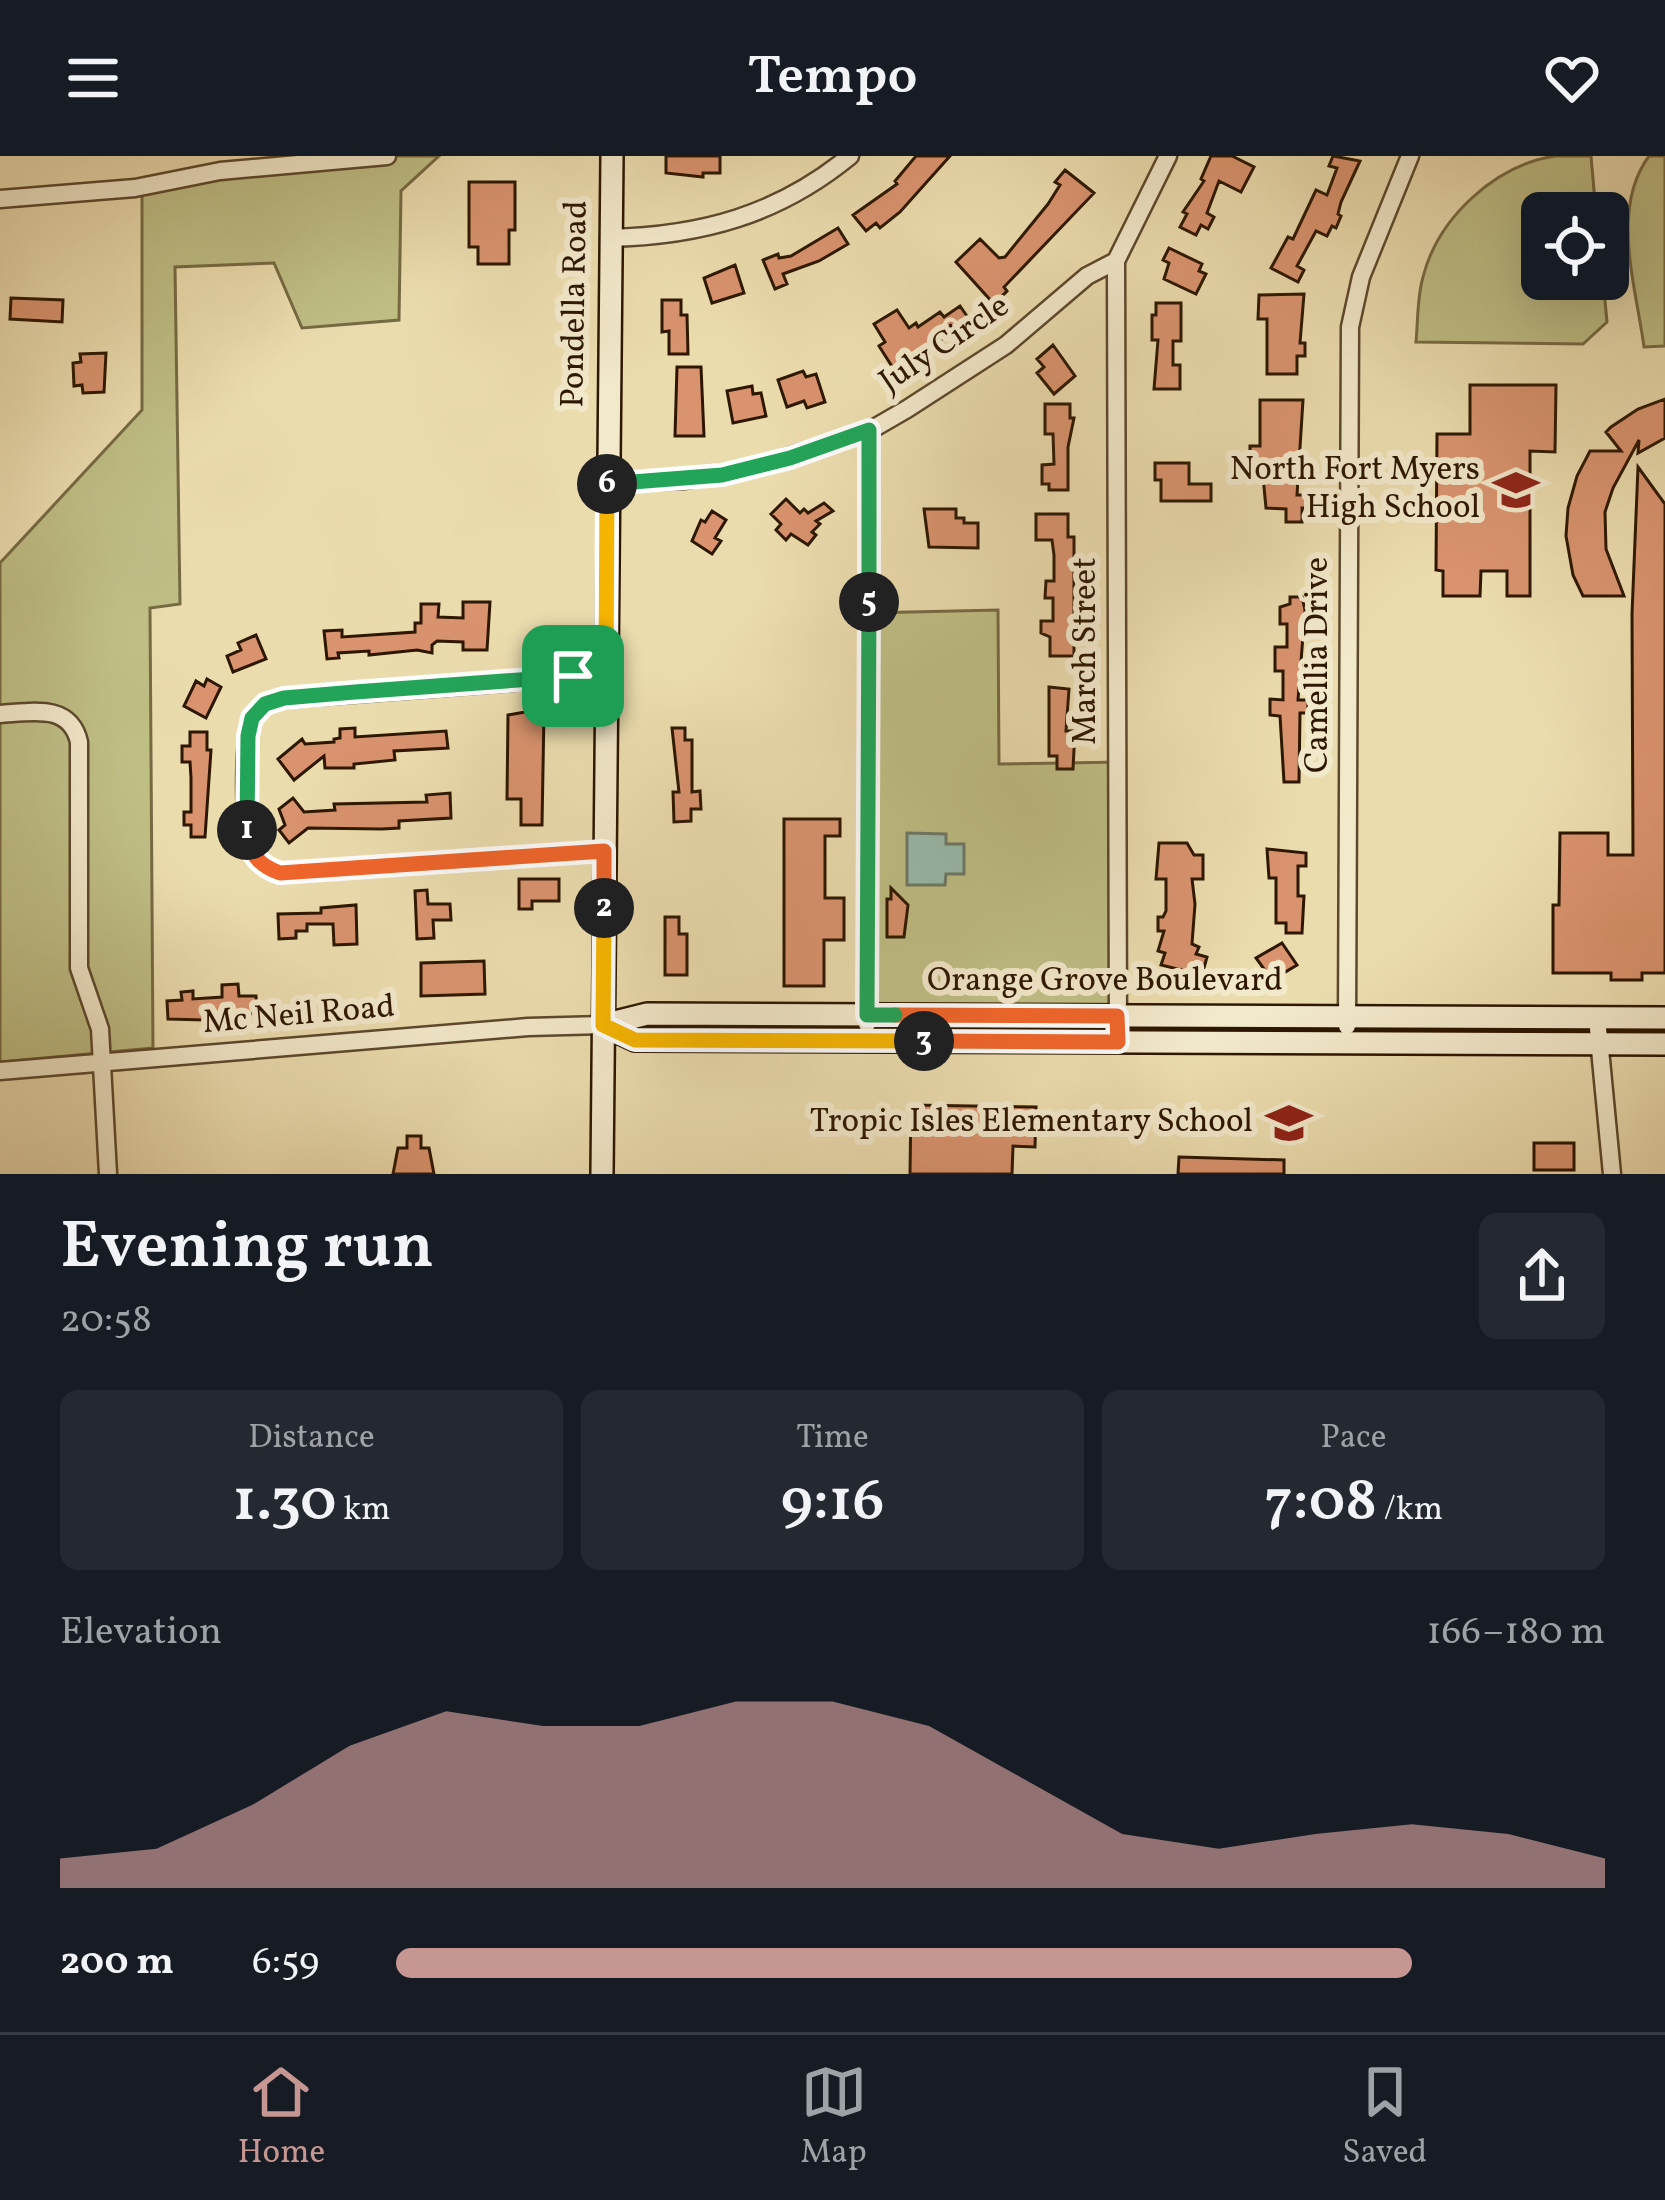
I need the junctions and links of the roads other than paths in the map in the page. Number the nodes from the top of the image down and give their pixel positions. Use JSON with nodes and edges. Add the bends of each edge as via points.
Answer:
{"nodes":[{"id":1,"x":387,"y":156,"type":"edge"},
{"id":2,"x":613,"y":156,"type":"edge"},
{"id":3,"x":850,"y":156,"type":"edge"},
{"id":4,"x":1168,"y":156,"type":"edge"},
{"id":5,"x":1411,"y":156,"type":"edge"},
{"id":6,"x":0,"y":199,"type":"edge"},
{"id":7,"x":609,"y":238,"type":"junction"},
{"id":8,"x":1116,"y":261,"type":"junction"},
{"id":9,"x":869,"y":430,"type":"junction"},
{"id":10,"x":607,"y":483,"type":"junction"},
{"id":11,"x":606,"y":675,"type":"junction"},
{"id":12,"x":0,"y":714,"type":"edge"},
{"id":13,"x":604,"y":851,"type":"junction"},
{"id":14,"x":763,"y":1014,"type":"junction"},
{"id":15,"x":867,"y":1015,"type":"junction"},
{"id":16,"x":1117,"y":1016,"type":"junction"},
{"id":17,"x":1347,"y":1016,"type":"junction"},
{"id":18,"x":1597,"y":1018,"type":"junction"},
{"id":19,"x":1665,"y":1018,"type":"edge"},
{"id":20,"x":603,"y":1025,"type":"junction"},
{"id":21,"x":763,"y":1040,"type":"junction"},
{"id":22,"x":866,"y":1040,"type":"junction"},
{"id":23,"x":1118,"y":1042,"type":"junction"},
{"id":24,"x":1346,"y":1042,"type":"junction"},
{"id":25,"x":1597,"y":1043,"type":"junction"},
{"id":26,"x":1665,"y":1043,"type":"edge"},
{"id":27,"x":101,"y":1062,"type":"junction"},
{"id":28,"x":0,"y":1071,"type":"edge"},
{"id":29,"x":108,"y":1174,"type":"edge"},
{"id":30,"x":602,"y":1174,"type":"edge"},
{"id":31,"x":1612,"y":1174,"type":"edge"}],
"edges":[{"from":1,"to":6,"type":"street"},
{"from":2,"to":7,"type":"street","name":"Pondella Road"},
{"from":3,"to":7,"type":"street","via":[[788,199],[737,220]]},
{"from":4,"to":8,"type":"street"},
{"from":5,"to":17,"type":"street","name":"Camellia Drive","via":[[1361,278],[1350,327]]},
{"from":7,"to":10,"type":"street","name":"Pondella Road"},
{"from":8,"to":9,"type":"street","name":"July Circle","via":[[1006,345]]},
{"from":8,"to":16,"type":"street","name":"March Street"},
{"from":9,"to":10,"type":"street","name":"July Circle","via":[[722,475]]},
{"from":9,"to":15,"type":"street"},
{"from":10,"to":11,"type":"street","name":"Pondella Road"},
{"from":11,"to":13,"type":"street","name":"Pondella Road"},
{"from":11,"to":13,"type":"street","via":[[284,698],[252,718],[247,770],[253,855],[280,873]]},
{"from":12,"to":27,"type":"street","via":[[51,712],[75,727],[79,968],[97,1015]]},
{"from":13,"to":20,"type":"street","name":"Pondella Road"},
{"from":14,"to":15,"type":"street","name":"Orange Grove Boulevard"},
{"from":14,"to":20,"type":"street","name":"Orange Grove Boulevard","via":[[647,1014]]},
{"from":14,"to":21,"type":"street"},
{"from":15,"to":16,"type":"street","name":"Orange Grove Boulevard"},
{"from":15,"to":22,"type":"street"},
{"from":16,"to":17,"type":"street","name":"Orange Grove Boulevard"},
{"from":16,"to":23,"type":"street","name":"March Street"},
{"from":17,"to":18,"type":"street","name":"Orange Grove Boulevard"},
{"from":17,"to":24,"type":"street","name":"Camellia Drive"},
{"from":18,"to":19,"type":"street","name":"Orange Grove Boulevard"},
{"from":18,"to":25,"type":"street"},
{"from":20,"to":21,"type":"street","name":"Orange Grove Boulevard","via":[[635,1040]]},
{"from":20,"to":27,"type":"street","name":"Mc Neil Road"},
{"from":20,"to":30,"type":"street","name":"Pondella Road"},
{"from":21,"to":22,"type":"street","name":"Orange Grove Boulevard"},
{"from":22,"to":23,"type":"street","name":"Orange Grove Boulevard"},
{"from":23,"to":24,"type":"street","name":"Orange Grove Boulevard"},
{"from":24,"to":25,"type":"street","name":"Orange Grove Boulevard"},
{"from":25,"to":26,"type":"street","name":"Orange Grove Boulevard"},
{"from":25,"to":31,"type":"street"},
{"from":27,"to":28,"type":"street","name":"Mc Neil Road"},
{"from":27,"to":29,"type":"street"}]}
